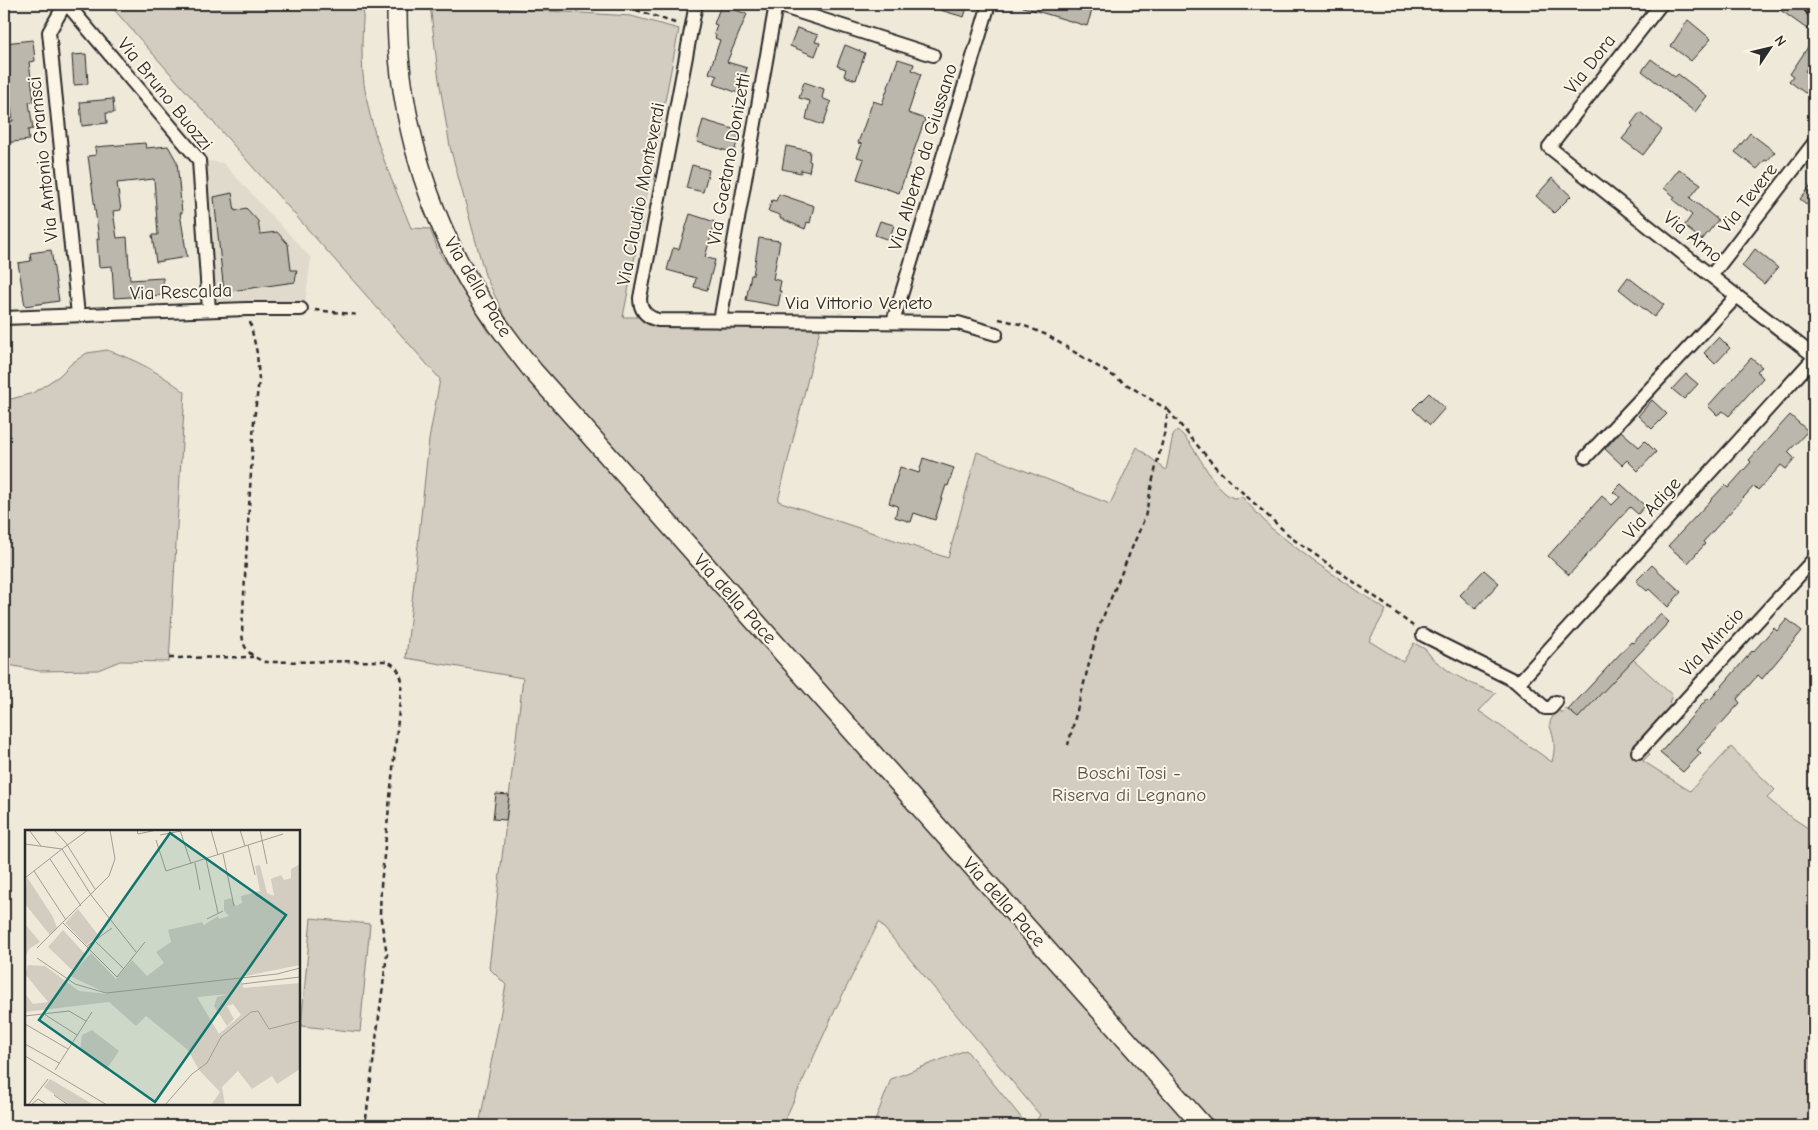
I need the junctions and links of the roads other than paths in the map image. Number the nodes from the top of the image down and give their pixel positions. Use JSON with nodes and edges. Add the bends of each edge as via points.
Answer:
{"nodes":[{"id":1,"x":66,"y":4,"type":"edge"},
{"id":2,"x":397,"y":4,"type":"edge"},
{"id":3,"x":696,"y":4,"type":"edge"},
{"id":4,"x":775,"y":4,"type":"edge"},
{"id":5,"x":988,"y":4,"type":"edge"},
{"id":6,"x":1661,"y":4,"type":"edge"},
{"id":7,"x":1809,"y":4,"type":"edge"},
{"id":8,"x":1814,"y":11,"type":"edge"},
{"id":9,"x":933,"y":55,"type":"dead end"},
{"id":10,"x":1814,"y":143,"type":"edge"},
{"id":11,"x":1549,"y":147,"type":"joint"},
{"id":12,"x":1711,"y":276,"type":"junction"},
{"id":13,"x":1737,"y":296,"type":"junction"},
{"id":14,"x":301,"y":309,"type":"road end"},
{"id":15,"x":209,"y":310,"type":"junction"},
{"id":16,"x":78,"y":315,"type":"junction"},
{"id":17,"x":4,"y":318,"type":"edge"},
{"id":18,"x":720,"y":321,"type":"junction"},
{"id":19,"x":893,"y":322,"type":"junction"},
{"id":20,"x":996,"y":334,"type":"dead end"},
{"id":21,"x":1814,"y":357,"type":"edge"},
{"id":22,"x":1586,"y":457,"type":"dead end"},
{"id":23,"x":1814,"y":559,"type":"edge"},
{"id":24,"x":1423,"y":635,"type":"road end"},
{"id":25,"x":1515,"y":681,"type":"junction"},
{"id":26,"x":1556,"y":702,"type":"dead end"},
{"id":27,"x":1638,"y":752,"type":"dead end"},
{"id":28,"x":1203,"y":1126,"type":"edge"}],
"edges":[{"from":1,"to":15,"type":"street","name":"Via Bruno Buozzi","via":[[199,160]]},
{"from":1,"to":16,"type":"street","name":"Via Antonio Gramsci","via":[[49,32]]},
{"from":2,"to":28,"type":"main road","name":"Via della Pace","via":[[400,72],[415,149],[451,247],[490,313],[533,371]]},
{"from":3,"to":18,"type":"street","name":"Via Claudio Monteverdi","via":[[640,304],[646,315],[658,320]]},
{"from":4,"to":9,"type":"street"},
{"from":4,"to":18,"type":"street","name":"Via Gaetano Donizetti"},
{"from":5,"to":19,"type":"street","name":"Via Alberto da Giussano"},
{"from":6,"to":11,"type":"street","name":"Via Dora"},
{"from":7,"to":8,"type":"street"},
{"from":10,"to":12,"type":"street","name":"Via Tevere"},
{"from":11,"to":12,"type":"street","name":"Via Arno"},
{"from":12,"to":13,"type":"street","name":"Via Arno"},
{"from":13,"to":21,"type":"street","name":"Via Arno"},
{"from":13,"to":22,"type":"street"},
{"from":14,"to":15,"type":"street","name":"Via Rescalda"},
{"from":15,"to":16,"type":"street","name":"Via Rescalda"},
{"from":16,"to":17,"type":"street","name":"Via Rescalda"},
{"from":18,"to":19,"type":"street","name":"Via Vittorio Veneto"},
{"from":19,"to":20,"type":"street","name":"Via Vittorio Veneto","via":[[958,323]]},
{"from":21,"to":25,"type":"street","name":"Via Adige","via":[[1522,679]]},
{"from":23,"to":27,"type":"street","name":"Via Mincio"},
{"from":24,"to":25,"type":"street"},
{"from":25,"to":26,"type":"street","via":[[1545,708],[1551,708]]}]}
